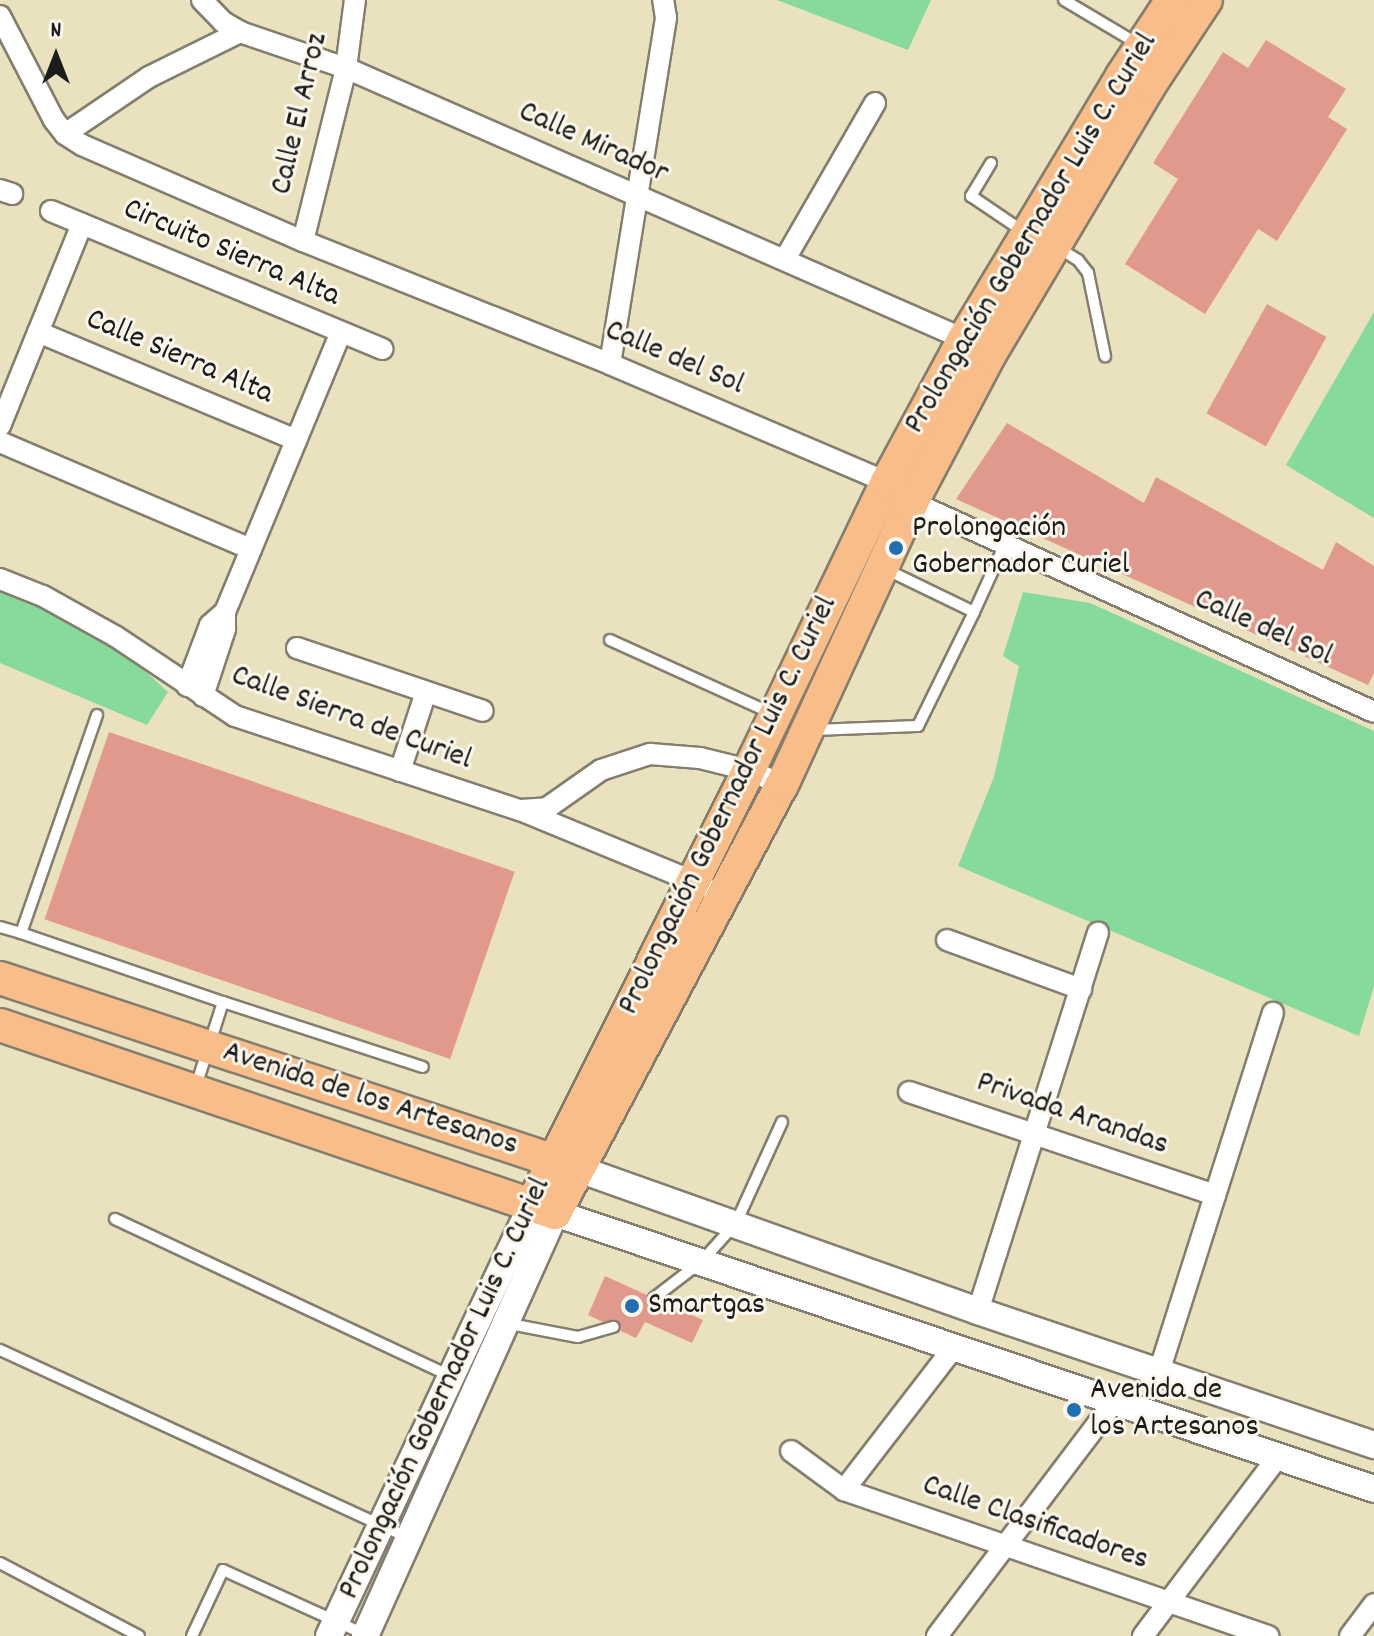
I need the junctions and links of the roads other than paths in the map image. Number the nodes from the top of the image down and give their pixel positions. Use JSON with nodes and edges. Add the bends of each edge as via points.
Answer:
{"nodes":[{"id":1,"x":202,"y":0,"type":"edge"},
{"id":2,"x":355,"y":0,"type":"edge"},
{"id":3,"x":663,"y":0,"type":"edge"},
{"id":4,"x":1064,"y":0,"type":"edge"},
{"id":5,"x":1172,"y":0,"type":"edge"},
{"id":6,"x":1206,"y":0,"type":"edge"},
{"id":7,"x":0,"y":16,"type":"edge"},
{"id":8,"x":240,"y":32,"type":"junction"},
{"id":9,"x":1141,"y":46,"type":"junction"},
{"id":10,"x":346,"y":68,"type":"junction"},
{"id":11,"x":875,"y":103,"type":"dead end"},
{"id":12,"x":65,"y":134,"type":"junction"},
{"id":13,"x":991,"y":163,"type":"dead end"},
{"id":14,"x":637,"y":197,"type":"junction"},
{"id":15,"x":51,"y":211,"type":"dead end"},
{"id":16,"x":82,"y":224,"type":"junction"},
{"id":17,"x":1041,"y":240,"type":"junction"},
{"id":18,"x":303,"y":241,"type":"junction"},
{"id":19,"x":785,"y":259,"type":"junction"},
{"id":20,"x":38,"y":332,"type":"junction"},
{"id":21,"x":341,"y":332,"type":"junction"},
{"id":22,"x":964,"y":339,"type":"junction"},
{"id":23,"x":382,"y":349,"type":"dead end"},
{"id":24,"x":1105,"y":356,"type":"dead end"},
{"id":25,"x":610,"y":364,"type":"junction"},
{"id":26,"x":0,"y":426,"type":"edge"},
{"id":27,"x":296,"y":440,"type":"junction"},
{"id":28,"x":0,"y":442,"type":"edge"},
{"id":29,"x":899,"y":492,"type":"junction"},
{"id":30,"x":1005,"y":544,"type":"junction"},
{"id":31,"x":251,"y":549,"type":"junction"},
{"id":32,"x":867,"y":561,"type":"junction"},
{"id":33,"x":0,"y":579,"type":"edge"},
{"id":34,"x":974,"y":612,"type":"junction"},
{"id":35,"x":610,"y":640,"type":"dead end"},
{"id":36,"x":297,"y":648,"type":"dead end"},
{"id":37,"x":195,"y":691,"type":"junction"},
{"id":38,"x":426,"y":692,"type":"junction"},
{"id":39,"x":483,"y":711,"type":"dead end"},
{"id":40,"x":1374,"y":712,"type":"edge"},
{"id":41,"x":97,"y":715,"type":"dead end"},
{"id":42,"x":791,"y":723,"type":"junction"},
{"id":43,"x":749,"y":770,"type":"junction"},
{"id":44,"x":400,"y":771,"type":"junction"},
{"id":45,"x":782,"y":785,"type":"junction"},
{"id":46,"x":520,"y":810,"type":"junction"},
{"id":47,"x":692,"y":881,"type":"junction"},
{"id":48,"x":724,"y":894,"type":"junction"},
{"id":49,"x":0,"y":927,"type":"edge"},
{"id":50,"x":21,"y":933,"type":"junction"},
{"id":51,"x":1098,"y":933,"type":"dead end"},
{"id":52,"x":947,"y":940,"type":"dead end"},
{"id":53,"x":0,"y":978,"type":"edge"},
{"id":54,"x":1081,"y":989,"type":"junction"},
{"id":55,"x":223,"y":1002,"type":"junction"},
{"id":56,"x":1273,"y":1013,"type":"dead end"},
{"id":57,"x":0,"y":1025,"type":"edge"},
{"id":58,"x":209,"y":1047,"type":"junction"},
{"id":59,"x":423,"y":1067,"type":"dead end"},
{"id":60,"x":195,"y":1091,"type":"junction"},
{"id":61,"x":909,"y":1092,"type":"dead end"},
{"id":62,"x":782,"y":1122,"type":"dead end"},
{"id":63,"x":1034,"y":1134,"type":"junction"},
{"id":64,"x":567,"y":1165,"type":"junction"},
{"id":65,"x":1215,"y":1195,"type":"junction"},
{"id":66,"x":544,"y":1209,"type":"junction"},
{"id":67,"x":115,"y":1219,"type":"dead end"},
{"id":68,"x":736,"y":1223,"type":"junction"},
{"id":69,"x":701,"y":1262,"type":"junction"},
{"id":70,"x":654,"y":1298,"type":"dead end"},
{"id":71,"x":978,"y":1311,"type":"junction"},
{"id":72,"x":493,"y":1319,"type":"junction"},
{"id":73,"x":614,"y":1327,"type":"dead end"},
{"id":74,"x":955,"y":1346,"type":"junction"},
{"id":75,"x":1084,"y":1347,"type":"junction"},
{"id":76,"x":0,"y":1350,"type":"edge"},
{"id":77,"x":1159,"y":1372,"type":"junction"},
{"id":78,"x":452,"y":1376,"type":"junction"},
{"id":79,"x":1070,"y":1385,"type":"junction"},
{"id":80,"x":476,"y":1388,"type":"junction"},
{"id":81,"x":1115,"y":1401,"type":"junction"},
{"id":82,"x":1348,"y":1436,"type":"junction"},
{"id":83,"x":1374,"y":1445,"type":"edge"},
{"id":84,"x":791,"y":1451,"type":"dead end"},
{"id":85,"x":1278,"y":1457,"type":"junction"},
{"id":86,"x":1329,"y":1474,"type":"junction"},
{"id":87,"x":1374,"y":1489,"type":"edge"},
{"id":88,"x":844,"y":1490,"type":"junction"},
{"id":89,"x":381,"y":1527,"type":"junction"},
{"id":90,"x":409,"y":1538,"type":"junction"},
{"id":91,"x":1005,"y":1546,"type":"junction"},
{"id":92,"x":0,"y":1563,"type":"edge"},
{"id":93,"x":1169,"y":1602,"type":"junction"},
{"id":94,"x":1374,"y":1604,"type":"edge"},
{"id":95,"x":332,"y":1629,"type":"edge"},
{"id":96,"x":366,"y":1635,"type":"edge"},
{"id":97,"x":139,"y":1636,"type":"edge"},
{"id":98,"x":192,"y":1636,"type":"edge"},
{"id":99,"x":937,"y":1636,"type":"edge"},
{"id":100,"x":1143,"y":1636,"type":"edge"},
{"id":101,"x":1269,"y":1636,"type":"edge"},
{"id":102,"x":1350,"y":1636,"type":"edge"}],
"edges":[{"from":1,"to":8,"type":"street","name":"Calle Mirador"},
{"from":2,"to":10,"type":"street","name":"Calle El Arroz"},
{"from":3,"to":14,"type":"street","via":[[666,18]]},
{"from":4,"to":9,"type":"lane"},
{"from":5,"to":9,"type":"main road","name":"Prolongación Gobernador Luis C. Curiel"},
{"from":6,"to":17,"type":"main road","name":"Prolongación Gobernador Luis C. Curiel"},
{"from":7,"to":12,"type":"street"},
{"from":8,"to":10,"type":"street","name":"Calle Mirador"},
{"from":8,"to":12,"type":"street","via":[[149,77]]},
{"from":9,"to":17,"type":"main road","name":"Prolongación Gobernador Luis C. Curiel"},
{"from":10,"to":14,"type":"street","name":"Calle Mirador"},
{"from":10,"to":18,"type":"street","name":"Calle El Arroz"},
{"from":11,"to":19,"type":"street"},
{"from":12,"to":18,"type":"street","name":"Calle del Sol"},
{"from":13,"to":17,"type":"lane","via":[[971,196]]},
{"from":14,"to":19,"type":"street","name":"Calle Mirador"},
{"from":14,"to":25,"type":"street"},
{"from":15,"to":16,"type":"street"},
{"from":16,"to":20,"type":"street","name":"Circuito Sierra Alta"},
{"from":16,"to":21,"type":"street","name":"Circuito Sierra Alta"},
{"from":17,"to":22,"type":"main road","name":"Prolongación Gobernador Luis C. Curiel"},
{"from":17,"to":24,"type":"lane","via":[[1078,260],[1088,273]]},
{"from":17,"to":29,"type":"main road","name":"Prolongación Gobernador Luis C. Curiel","via":[[990,354]]},
{"from":18,"to":25,"type":"street","name":"Calle del Sol"},
{"from":19,"to":22,"type":"street","name":"Calle Mirador"},
{"from":20,"to":26,"type":"street","name":"Circuito Sierra Alta"},
{"from":20,"to":27,"type":"street","name":"Calle Sierra Alta"},
{"from":21,"to":23,"type":"street"},
{"from":21,"to":27,"type":"street","name":"Circuito Sierra Alta"},
{"from":22,"to":29,"type":"main road","name":"Prolongación Gobernador Luis C. Curiel"},
{"from":25,"to":29,"type":"street","name":"Calle del Sol"},
{"from":27,"to":31,"type":"street","name":"Circuito Sierra Alta"},
{"from":28,"to":31,"type":"street"},
{"from":29,"to":30,"type":"street","name":"Calle del Sol"},
{"from":29,"to":32,"type":"main road","name":"Prolongación Gobernador Luis C. Curiel"},
{"from":30,"to":34,"type":"lane"},
{"from":30,"to":40,"type":"street","name":"Calle del Sol"},
{"from":31,"to":37,"type":"street","name":"Circuito Sierra Alta","via":[[225,612],[210,625]]},
{"from":32,"to":34,"type":"lane"},
{"from":32,"to":42,"type":"main road","name":"Prolongación Gobernador Luis C. Curiel"},
{"from":33,"to":37,"type":"street","name":"Calle Sierra de Curiel","via":[[115,636]]},
{"from":34,"to":42,"type":"lane","via":[[918,726]]},
{"from":35,"to":42,"type":"lane"},
{"from":36,"to":38,"type":"street"},
{"from":37,"to":44,"type":"street","name":"Calle Sierra de Curiel","via":[[235,716]]},
{"from":38,"to":39,"type":"street"},
{"from":38,"to":44,"type":"street"},
{"from":41,"to":50,"type":"lane"},
{"from":42,"to":43,"type":"main road","name":"Prolongación Gobernador Luis C. Curiel"},
{"from":42,"to":45,"type":"main road","name":"Prolongación Gobernador Luis C. Curiel"},
{"from":43,"to":45,"type":"street"},
{"from":43,"to":46,"type":"street","via":[[700,758],[650,754],[601,770],[547,808]]},
{"from":43,"to":47,"type":"main road","name":"Prolongación Gobernador Luis C. Curiel"},
{"from":44,"to":46,"type":"street","name":"Calle Sierra de Curiel"},
{"from":45,"to":48,"type":"main road","name":"Prolongación Gobernador Luis C. Curiel"},
{"from":46,"to":47,"type":"street","name":"Calle Sierra de Curiel"},
{"from":47,"to":48,"type":"street","name":"Calle Sierra de Curiel"},
{"from":47,"to":64,"type":"main road","name":"Prolongación Gobernador Luis C. Curiel"},
{"from":48,"to":64,"type":"main road","name":"Prolongación Gobernador Luis C. Curiel"},
{"from":49,"to":50,"type":"lane"},
{"from":50,"to":55,"type":"lane"},
{"from":51,"to":54,"type":"street"},
{"from":52,"to":54,"type":"street"},
{"from":53,"to":58,"type":"main road","name":"Avenida de los Artesanos"},
{"from":54,"to":63,"type":"street"},
{"from":55,"to":58,"type":"lane"},
{"from":55,"to":59,"type":"lane"},
{"from":56,"to":65,"type":"street"},
{"from":57,"to":60,"type":"main road","name":"Avenida de los Artesanos"},
{"from":58,"to":60,"type":"lane"},
{"from":58,"to":64,"type":"main road","name":"Avenida de los Artesanos"},
{"from":60,"to":66,"type":"main road","name":"Avenida de los Artesanos"},
{"from":61,"to":63,"type":"street","name":"Privada Arandas"},
{"from":62,"to":68,"type":"lane"},
{"from":63,"to":65,"type":"street","name":"Privada Arandas"},
{"from":63,"to":71,"type":"street"},
{"from":64,"to":66,"type":"main road","name":"Prolongación Gobernador Luis C. Curiel"},
{"from":64,"to":68,"type":"street","name":"Avenida de los Artesanos"},
{"from":65,"to":77,"type":"street"},
{"from":66,"to":69,"type":"street","name":"Avenida de los Artesanos"},
{"from":66,"to":72,"type":"street","name":"Prolongación Gobernador Luis C. Curiel"},
{"from":67,"to":78,"type":"lane"},
{"from":68,"to":69,"type":"lane"},
{"from":68,"to":71,"type":"street","name":"Avenida de los Artesanos"},
{"from":69,"to":70,"type":"lane"},
{"from":69,"to":74,"type":"street","name":"Avenida de los Artesanos"},
{"from":71,"to":75,"type":"street","name":"Avenida de los Artesanos"},
{"from":72,"to":73,"type":"lane","via":[[578,1337]]},
{"from":72,"to":78,"type":"street","name":"Prolongación Gobernador Luis C. Curiel"},
{"from":72,"to":80,"type":"street","name":"Prolongación Gobernador Luis C. Curiel"},
{"from":74,"to":79,"type":"street","name":"Avenida de los Artesanos"},
{"from":74,"to":88,"type":"street"},
{"from":75,"to":77,"type":"street","name":"Avenida de los Artesanos"},
{"from":75,"to":79,"type":"street"},
{"from":76,"to":89,"type":"lane"},
{"from":77,"to":82,"type":"street","name":"Avenida de los Artesanos"},
{"from":78,"to":80,"type":"lane"},
{"from":78,"to":89,"type":"street","name":"Prolongación Gobernador Luis C. Curiel"},
{"from":79,"to":81,"type":"street","name":"Avenida de los Artesanos"},
{"from":80,"to":90,"type":"street","name":"Prolongación Gobernador Luis C. Curiel"},
{"from":81,"to":85,"type":"street","name":"Avenida de los Artesanos"},
{"from":81,"to":91,"type":"street"},
{"from":82,"to":83,"type":"street","name":"Avenida de los Artesanos"},
{"from":82,"to":86,"type":"street"},
{"from":84,"to":88,"type":"street","name":"Calle Clasificadores"},
{"from":85,"to":86,"type":"street","name":"Avenida de los Artesanos"},
{"from":85,"to":93,"type":"street"},
{"from":86,"to":87,"type":"street","name":"Avenida de los Artesanos"},
{"from":88,"to":91,"type":"street","name":"Calle Clasificadores"},
{"from":89,"to":90,"type":"lane"},
{"from":89,"to":95,"type":"street","name":"Prolongación Gobernador Luis C. Curiel"},
{"from":90,"to":96,"type":"street","name":"Prolongación Gobernador Luis C. Curiel"},
{"from":91,"to":93,"type":"street","name":"Calle Clasificadores"},
{"from":91,"to":99,"type":"street"},
{"from":92,"to":97,"type":"lane"},
{"from":93,"to":100,"type":"street"},
{"from":93,"to":101,"type":"street","name":"Calle Clasificadores"},
{"from":94,"to":102,"type":"street"},
{"from":95,"to":96,"type":"lane"},
{"from":95,"to":98,"type":"lane","via":[[223,1570]]}]}
